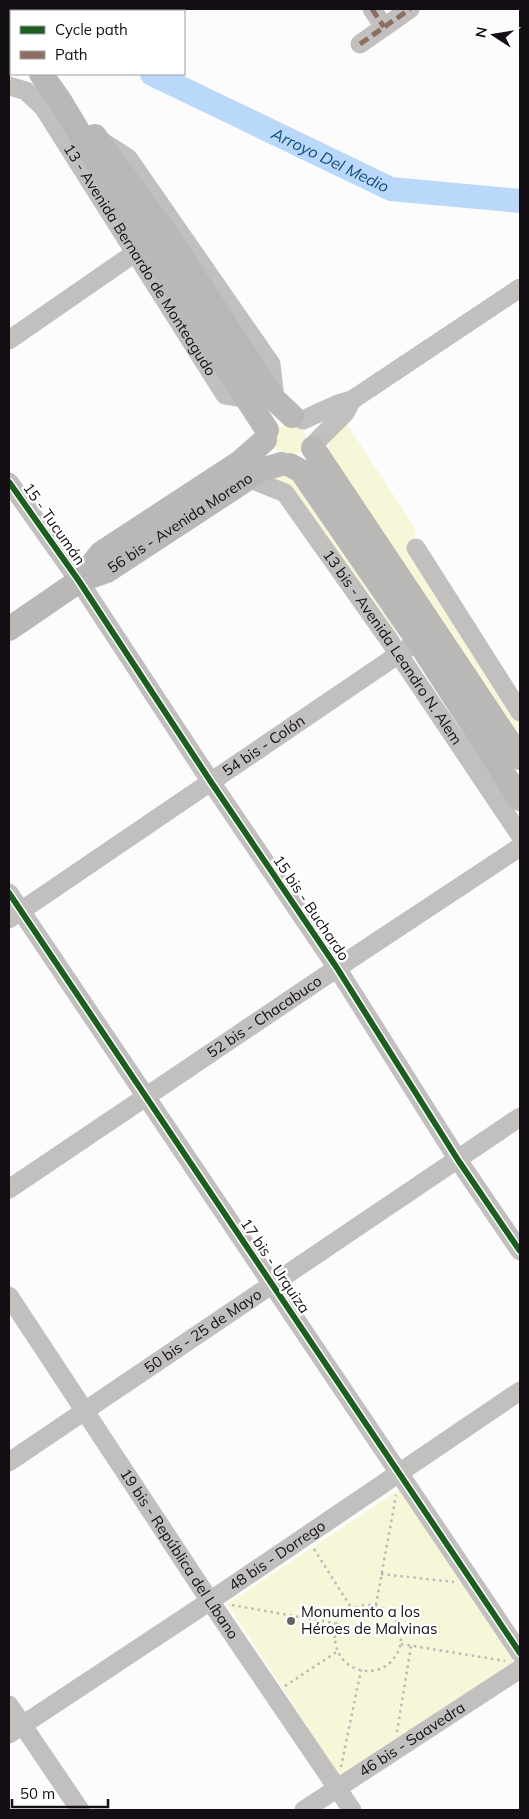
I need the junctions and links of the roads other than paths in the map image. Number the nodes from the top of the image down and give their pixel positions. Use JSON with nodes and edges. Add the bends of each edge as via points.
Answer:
{"nodes":[{"id":1,"x":372,"y":9,"type":"edge"},
{"id":2,"x":410,"y":9,"type":"edge"},
{"id":3,"x":384,"y":27,"type":"junction"},
{"id":4,"x":360,"y":44,"type":"dead end"},
{"id":5,"x":40,"y":75,"type":"edge"},
{"id":6,"x":9,"y":86,"type":"edge"},
{"id":7,"x":51,"y":103,"type":"junction"},
{"id":8,"x":156,"y":239,"type":"junction"},
{"id":9,"x":520,"y":288,"type":"edge"},
{"id":10,"x":9,"y":340,"type":"edge"},
{"id":11,"x":352,"y":400,"type":"junction"},
{"id":12,"x":298,"y":418,"type":"junction"},
{"id":13,"x":266,"y":435,"type":"junction"},
{"id":14,"x":313,"y":446,"type":"junction"},
{"id":15,"x":286,"y":464,"type":"junction"},
{"id":16,"x":248,"y":478,"type":"junction"},
{"id":17,"x":9,"y":482,"type":"edge"},
{"id":18,"x":416,"y":548,"type":"dead end"},
{"id":19,"x":79,"y":581,"type":"junction"},
{"id":20,"x":9,"y":628,"type":"edge"},
{"id":21,"x":408,"y":647,"type":"junction"},
{"id":22,"x":520,"y":712,"type":"edge"},
{"id":23,"x":520,"y":758,"type":"edge"},
{"id":24,"x":211,"y":782,"type":"junction"},
{"id":25,"x":520,"y":799,"type":"edge"},
{"id":26,"x":520,"y":834,"type":"edge"},
{"id":27,"x":520,"y":847,"type":"edge"},
{"id":28,"x":9,"y":893,"type":"edge"},
{"id":29,"x":15,"y":915,"type":"edge"},
{"id":30,"x":337,"y":968,"type":"junction"},
{"id":31,"x":147,"y":1096,"type":"junction"},
{"id":32,"x":520,"y":1117,"type":"edge"},
{"id":33,"x":458,"y":1160,"type":"junction"},
{"id":34,"x":9,"y":1189,"type":"edge"},
{"id":35,"x":520,"y":1251,"type":"edge"},
{"id":36,"x":272,"y":1285,"type":"junction"},
{"id":37,"x":9,"y":1296,"type":"edge"},
{"id":38,"x":520,"y":1391,"type":"edge"},
{"id":39,"x":85,"y":1411,"type":"junction"},
{"id":40,"x":9,"y":1462,"type":"edge"},
{"id":41,"x":399,"y":1474,"type":"junction"},
{"id":42,"x":210,"y":1601,"type":"junction"},
{"id":43,"x":517,"y":1661,"type":"edge"},
{"id":44,"x":9,"y":1706,"type":"edge"},
{"id":45,"x":16,"y":1730,"type":"edge"},
{"id":46,"x":337,"y":1788,"type":"junction"},
{"id":47,"x":80,"y":1810,"type":"edge"},
{"id":48,"x":304,"y":1810,"type":"edge"},
{"id":49,"x":352,"y":1810,"type":"edge"}],
"edges":[{"from":1,"to":3,"type":"street"},
{"from":2,"to":3,"type":"street"},
{"from":3,"to":4,"type":"street"},
{"from":5,"to":7,"type":"main road","name":"13 - Avenida Bernardo de Monteagudo"},
{"from":6,"to":7,"type":"street"},
{"from":7,"to":8,"type":"main road","name":"13 - Avenida Bernardo de Monteagudo"},
{"from":7,"to":8,"type":"main road","name":"13 - Avenida Bernardo de Monteagudo","via":[[100,140]]},
{"from":8,"to":10,"type":"street"},
{"from":8,"to":12,"type":"main road","name":"13 - Avenida Bernardo de Monteagudo","via":[[275,400]]},
{"from":8,"to":13,"type":"main road","name":"13 - Avenida Bernardo de Monteagudo"},
{"from":9,"to":11,"type":"street"},
{"from":11,"to":12,"type":"street"},
{"from":11,"to":14,"type":"street","via":[[345,413]]},
{"from":12,"to":13,"type":"main road","via":[[278,419]]},
{"from":12,"to":14,"type":"main road","via":[[309,425],[314,434]]},
{"from":13,"to":15,"type":"main road","via":[[268,453]]},
{"from":13,"to":19,"type":"main road","name":"56 bis - Avenida Moreno","via":[[240,462],[101,553]]},
{"from":14,"to":15,"type":"main road","via":[[299,464]]},
{"from":14,"to":23,"type":"main road"},
{"from":15,"to":16,"type":"main road","name":"56 bis - Avenida Moreno","via":[[260,470]]},
{"from":15,"to":21,"type":"main road","name":"13 bis - Avenida Leandro N. Alem","via":[[301,471]]},
{"from":16,"to":19,"type":"main road","name":"56 bis - Avenida Moreno","via":[[107,571]]},
{"from":16,"to":21,"type":"street","name":"13 bis - Avenida Leandro N. Alem","via":[[285,493]]},
{"from":17,"to":19,"type":"street","name":"15 - Tucumán"},
{"from":18,"to":22,"type":"street"},
{"from":19,"to":20,"type":"main road","name":"56 bis - Avenida Moreno"},
{"from":19,"to":24,"type":"street","name":"15 bis - Buchardo"},
{"from":21,"to":24,"type":"street","name":"54 bis - Colón"},
{"from":21,"to":25,"type":"main road","name":"13 bis - Avenida Leandro N. Alem"},
{"from":21,"to":26,"type":"street","name":"13 bis - Avenida Leandro N. Alem"},
{"from":24,"to":29,"type":"street","name":"54 bis - Colón"},
{"from":24,"to":30,"type":"street","name":"15 bis - Buchardo"},
{"from":27,"to":30,"type":"street","name":"52 bis - Chacabuco"},
{"from":28,"to":29,"type":"street","name":"17 bis - Urquiza"},
{"from":29,"to":31,"type":"street","name":"17 bis - Urquiza"},
{"from":30,"to":31,"type":"street","name":"52 bis - Chacabuco"},
{"from":30,"to":33,"type":"street","name":"15 bis - Buchardo"},
{"from":31,"to":34,"type":"street","name":"52 bis - Chacabuco"},
{"from":31,"to":36,"type":"street","name":"17 bis - Urquiza"},
{"from":32,"to":33,"type":"street","name":"50 bis - 25 de Mayo"},
{"from":33,"to":35,"type":"street","name":"15 bis - Buchardo"},
{"from":33,"to":36,"type":"street","name":"50 bis - 25 de Mayo"},
{"from":36,"to":39,"type":"street","name":"50 bis - 25 de Mayo"},
{"from":36,"to":41,"type":"street","name":"17 bis - Urquiza"},
{"from":37,"to":39,"type":"street","name":"19 bis - República del Líbano"},
{"from":38,"to":41,"type":"street","name":"48 bis - Dorrego"},
{"from":39,"to":40,"type":"street","name":"50 bis - 25 de Mayo"},
{"from":39,"to":42,"type":"street","name":"19 bis - República del Líbano"},
{"from":41,"to":42,"type":"street","name":"48 bis - Dorrego"},
{"from":41,"to":43,"type":"street","name":"17 bis - Urquiza","via":[[474,1584]]},
{"from":42,"to":45,"type":"street","name":"48 bis - Dorrego"},
{"from":42,"to":46,"type":"street","name":"19 bis - República del Líbano"},
{"from":43,"to":46,"type":"street","name":"46 bis - Saavedra"},
{"from":44,"to":45,"type":"street"},
{"from":45,"to":47,"type":"street"},
{"from":46,"to":48,"type":"street","name":"46 bis - Saavedra"},
{"from":46,"to":49,"type":"street","name":"19 bis - República del Líbano"}]}
